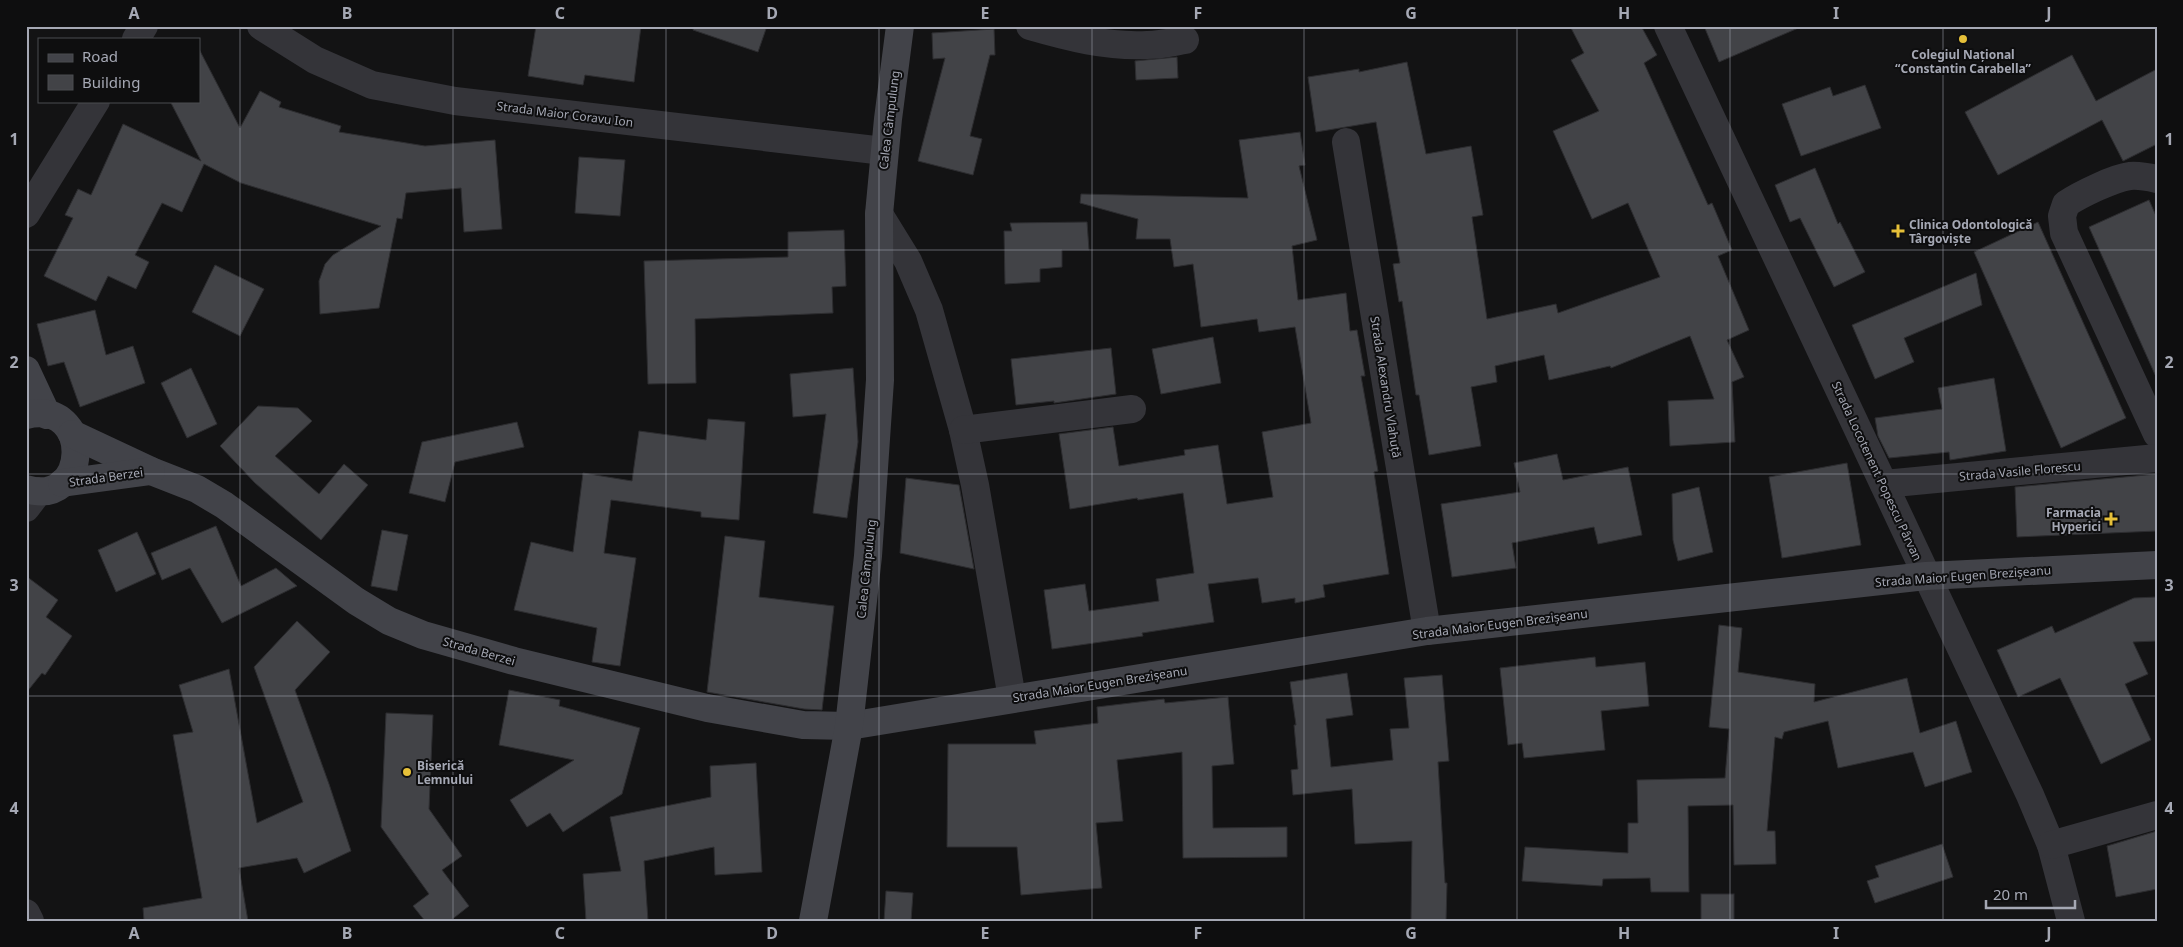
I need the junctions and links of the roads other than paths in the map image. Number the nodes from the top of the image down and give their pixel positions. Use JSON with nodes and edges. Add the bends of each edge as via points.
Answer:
{"nodes":[{"id":1,"x":144,"y":26,"type":"edge"},
{"id":2,"x":261,"y":26,"type":"edge"},
{"id":3,"x":900,"y":26,"type":"edge"},
{"id":4,"x":1030,"y":26,"type":"edge"},
{"id":5,"x":1668,"y":26,"type":"edge"},
{"id":6,"x":137,"y":38,"type":"edge"},
{"id":7,"x":1185,"y":40,"type":"dead end"},
{"id":8,"x":95,"y":102,"type":"edge"},
{"id":9,"x":1346,"y":142,"type":"dead end"},
{"id":10,"x":884,"y":151,"type":"junction"},
{"id":11,"x":2157,"y":179,"type":"edge"},
{"id":12,"x":26,"y":214,"type":"edge"},
{"id":13,"x":879,"y":214,"type":"junction"},
{"id":14,"x":26,"y":370,"type":"edge"},
{"id":15,"x":1132,"y":408,"type":"dead end"},
{"id":16,"x":37,"y":415,"type":"edge"},
{"id":17,"x":963,"y":430,"type":"junction"},
{"id":18,"x":72,"y":434,"type":"junction"},
{"id":19,"x":2157,"y":434,"type":"edge"},
{"id":20,"x":2157,"y":458,"type":"edge"},
{"id":21,"x":151,"y":471,"type":"junction"},
{"id":22,"x":1884,"y":484,"type":"junction"},
{"id":23,"x":38,"y":493,"type":"edge"},
{"id":24,"x":2157,"y":565,"type":"edge"},
{"id":25,"x":1926,"y":576,"type":"junction"},
{"id":26,"x":1427,"y":631,"type":"junction"},
{"id":27,"x":1012,"y":698,"type":"junction"},
{"id":28,"x":849,"y":726,"type":"junction"},
{"id":29,"x":2157,"y":815,"type":"edge"},
{"id":30,"x":2051,"y":845,"type":"junction"},
{"id":31,"x":26,"y":913,"type":"edge"},
{"id":32,"x":30,"y":921,"type":"edge"},
{"id":33,"x":814,"y":921,"type":"edge"},
{"id":34,"x":2071,"y":921,"type":"edge"}],
"edges":[{"from":1,"to":6,"type":"street"},
{"from":2,"to":10,"type":"street","name":"Strada Maior Coravu Ion","via":[[315,60],[372,85],[455,101]]},
{"from":3,"to":10,"type":"street","name":"Calea Câmpulung"},
{"from":4,"to":7,"type":"street","via":[[1070,38],[1113,45]]},
{"from":5,"to":22,"type":"street","name":"Strada Locotenent Popescu Pârvan"},
{"from":8,"to":12,"type":"street"},
{"from":9,"to":26,"type":"street","name":"Strada Alexandru Vlahuță"},
{"from":10,"to":13,"type":"street","name":"Calea Câmpulung"},
{"from":11,"to":19,"type":"street","via":[[2129,176],[2076,197],[2066,204],[2062,216],[2064,233]]},
{"from":13,"to":17,"type":"street","via":[[908,261],[928,310]]},
{"from":13,"to":28,"type":"street","name":"Calea Câmpulung","via":[[878,426],[868,556]]},
{"from":14,"to":16,"type":"street"},
{"from":15,"to":17,"type":"street"},
{"from":16,"to":18,"type":"street","name":"Strada Berzei","via":[[62,422]]},
{"from":17,"to":27,"type":"street"},
{"from":18,"to":21,"type":"street","name":"Strada Berzei"},
{"from":18,"to":23,"type":"street","via":[[77,448],[76,463],[69,476]]},
{"from":20,"to":22,"type":"street","name":"Strada Vasile Florescu"},
{"from":21,"to":23,"type":"street","name":"Strada Berzei"},
{"from":21,"to":28,"type":"street","name":"Strada Berzei","via":[[224,505],[356,601],[423,635],[514,661],[716,710],[802,725]]},
{"from":22,"to":25,"type":"street","name":"Strada Locotenent Popescu Pârvan"},
{"from":24,"to":25,"type":"street","name":"Strada Maior Eugen Brezișeanu"},
{"from":25,"to":26,"type":"street","name":"Strada Maior Eugen Brezișeanu"},
{"from":25,"to":30,"type":"street","name":"Strada Locotenent Popescu Pârvan"},
{"from":26,"to":27,"type":"street","name":"Strada Maior Eugen Brezișeanu"},
{"from":27,"to":28,"type":"street","name":"Strada Maior Eugen Brezișeanu"},
{"from":28,"to":33,"type":"street","name":"Calea Câmpulung"},
{"from":29,"to":30,"type":"street"},
{"from":30,"to":34,"type":"street","name":"Strada Locotenent Popescu Pârvan"},
{"from":31,"to":32,"type":"street"}]}
